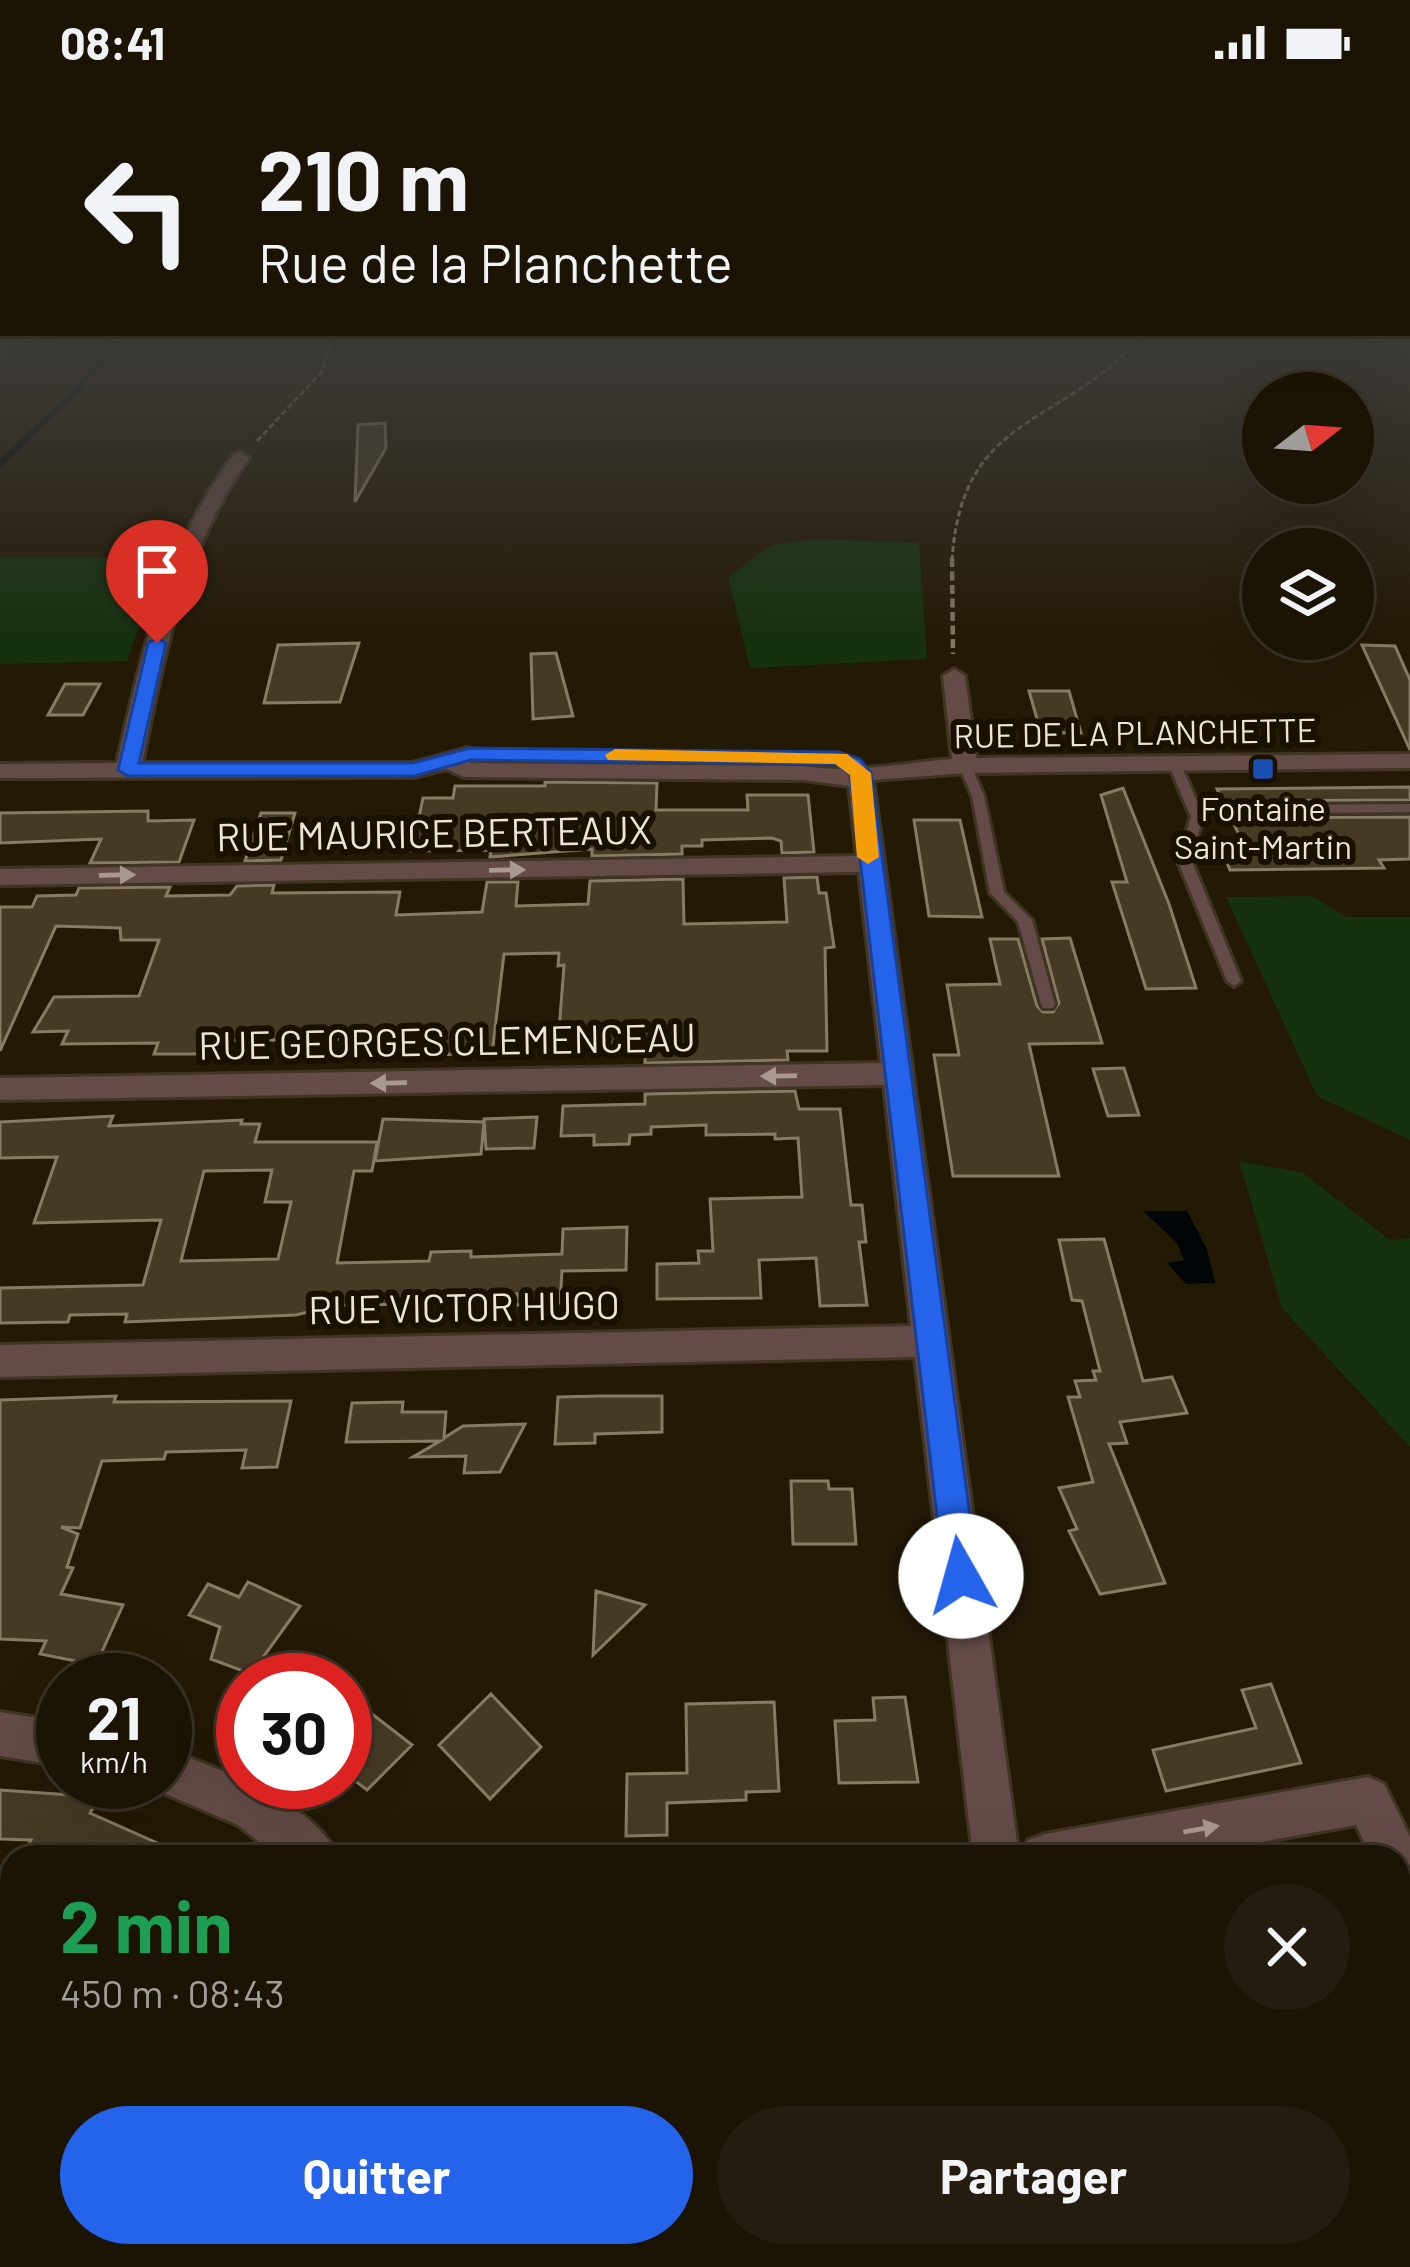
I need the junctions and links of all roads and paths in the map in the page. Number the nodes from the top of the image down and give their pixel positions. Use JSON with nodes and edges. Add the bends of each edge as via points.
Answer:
{"nodes":[{"id":1,"x":257,"y":441,"type":"edge"},
{"id":2,"x":1003,"y":441,"type":"edge"},
{"id":3,"x":240,"y":458,"type":"joint"},
{"id":4,"x":954,"y":676,"type":"joint"},
{"id":5,"x":1410,"y":761,"type":"edge"},
{"id":6,"x":1174,"y":763,"type":"junction"},
{"id":7,"x":965,"y":766,"type":"junction"},
{"id":8,"x":128,"y":770,"type":"junction"},
{"id":9,"x":0,"y":771,"type":"edge"},
{"id":10,"x":860,"y":773,"type":"junction"},
{"id":11,"x":1410,"y":808,"type":"edge"},
{"id":12,"x":1194,"y":810,"type":"junction"},
{"id":13,"x":869,"y":864,"type":"junction"},
{"id":14,"x":0,"y":877,"type":"edge"},
{"id":15,"x":1234,"y":981,"type":"dead end"},
{"id":16,"x":1048,"y":1004,"type":"dead end"},
{"id":17,"x":896,"y":1074,"type":"junction"},
{"id":18,"x":0,"y":1089,"type":"edge"},
{"id":19,"x":931,"y":1341,"type":"junction"},
{"id":20,"x":0,"y":1361,"type":"edge"},
{"id":21,"x":0,"y":1734,"type":"edge"},
{"id":22,"x":36,"y":1740,"type":"edge"},
{"id":23,"x":192,"y":1783,"type":"edge"},
{"id":24,"x":300,"y":1845,"type":"edge"},
{"id":25,"x":994,"y":1845,"type":"edge"},
{"id":26,"x":1113,"y":1845,"type":"edge"},
{"id":27,"x":1390,"y":1845,"type":"edge"}],
"edges":[{"from":1,"to":3,"type":"path"},
{"from":2,"to":4,"type":"path","via":[[981,460],[961,498],[949,562]]},
{"from":3,"to":8,"type":"street","via":[[167,601]]},
{"from":4,"to":7,"type":"street"},
{"from":5,"to":6,"type":"street","name":"RUE DE LA PLANCHETTE"},
{"from":6,"to":7,"type":"street","name":"RUE DE LA PLANCHETTE"},
{"from":6,"to":12,"type":"lane"},
{"from":7,"to":10,"type":"street","name":"RUE DE LA PLANCHETTE"},
{"from":7,"to":16,"type":"lane","via":[[997,893],[1025,920]]},
{"from":8,"to":9,"type":"street","name":"RUE DE LA PLANCHETTE"},
{"from":8,"to":10,"type":"street","name":"RUE DE LA PLANCHETTE","via":[[414,770],[451,761],[464,770],[844,780]]},
{"from":10,"to":13,"type":"street"},
{"from":11,"to":12,"type":"lane"},
{"from":12,"to":15,"type":"lane","via":[[1184,859]]},
{"from":14,"to":13,"type":"street","name":"RUE MAURICE BERTEAUX","one_way":true},
{"from":13,"to":17,"type":"street"},
{"from":17,"to":18,"type":"street","name":"RUE GEORGES CLEMENCEAU","one_way":true},
{"from":17,"to":19,"type":"street"},
{"from":19,"to":20,"type":"street","name":"RUE VICTOR HUGO"},
{"from":19,"to":25,"type":"street"},
{"from":21,"to":22,"type":"street"},
{"from":23,"to":24,"type":"street","via":[[254,1809]]},
{"from":26,"to":27,"type":"street","one_way":true,"via":[[1368,1800]]}]}
